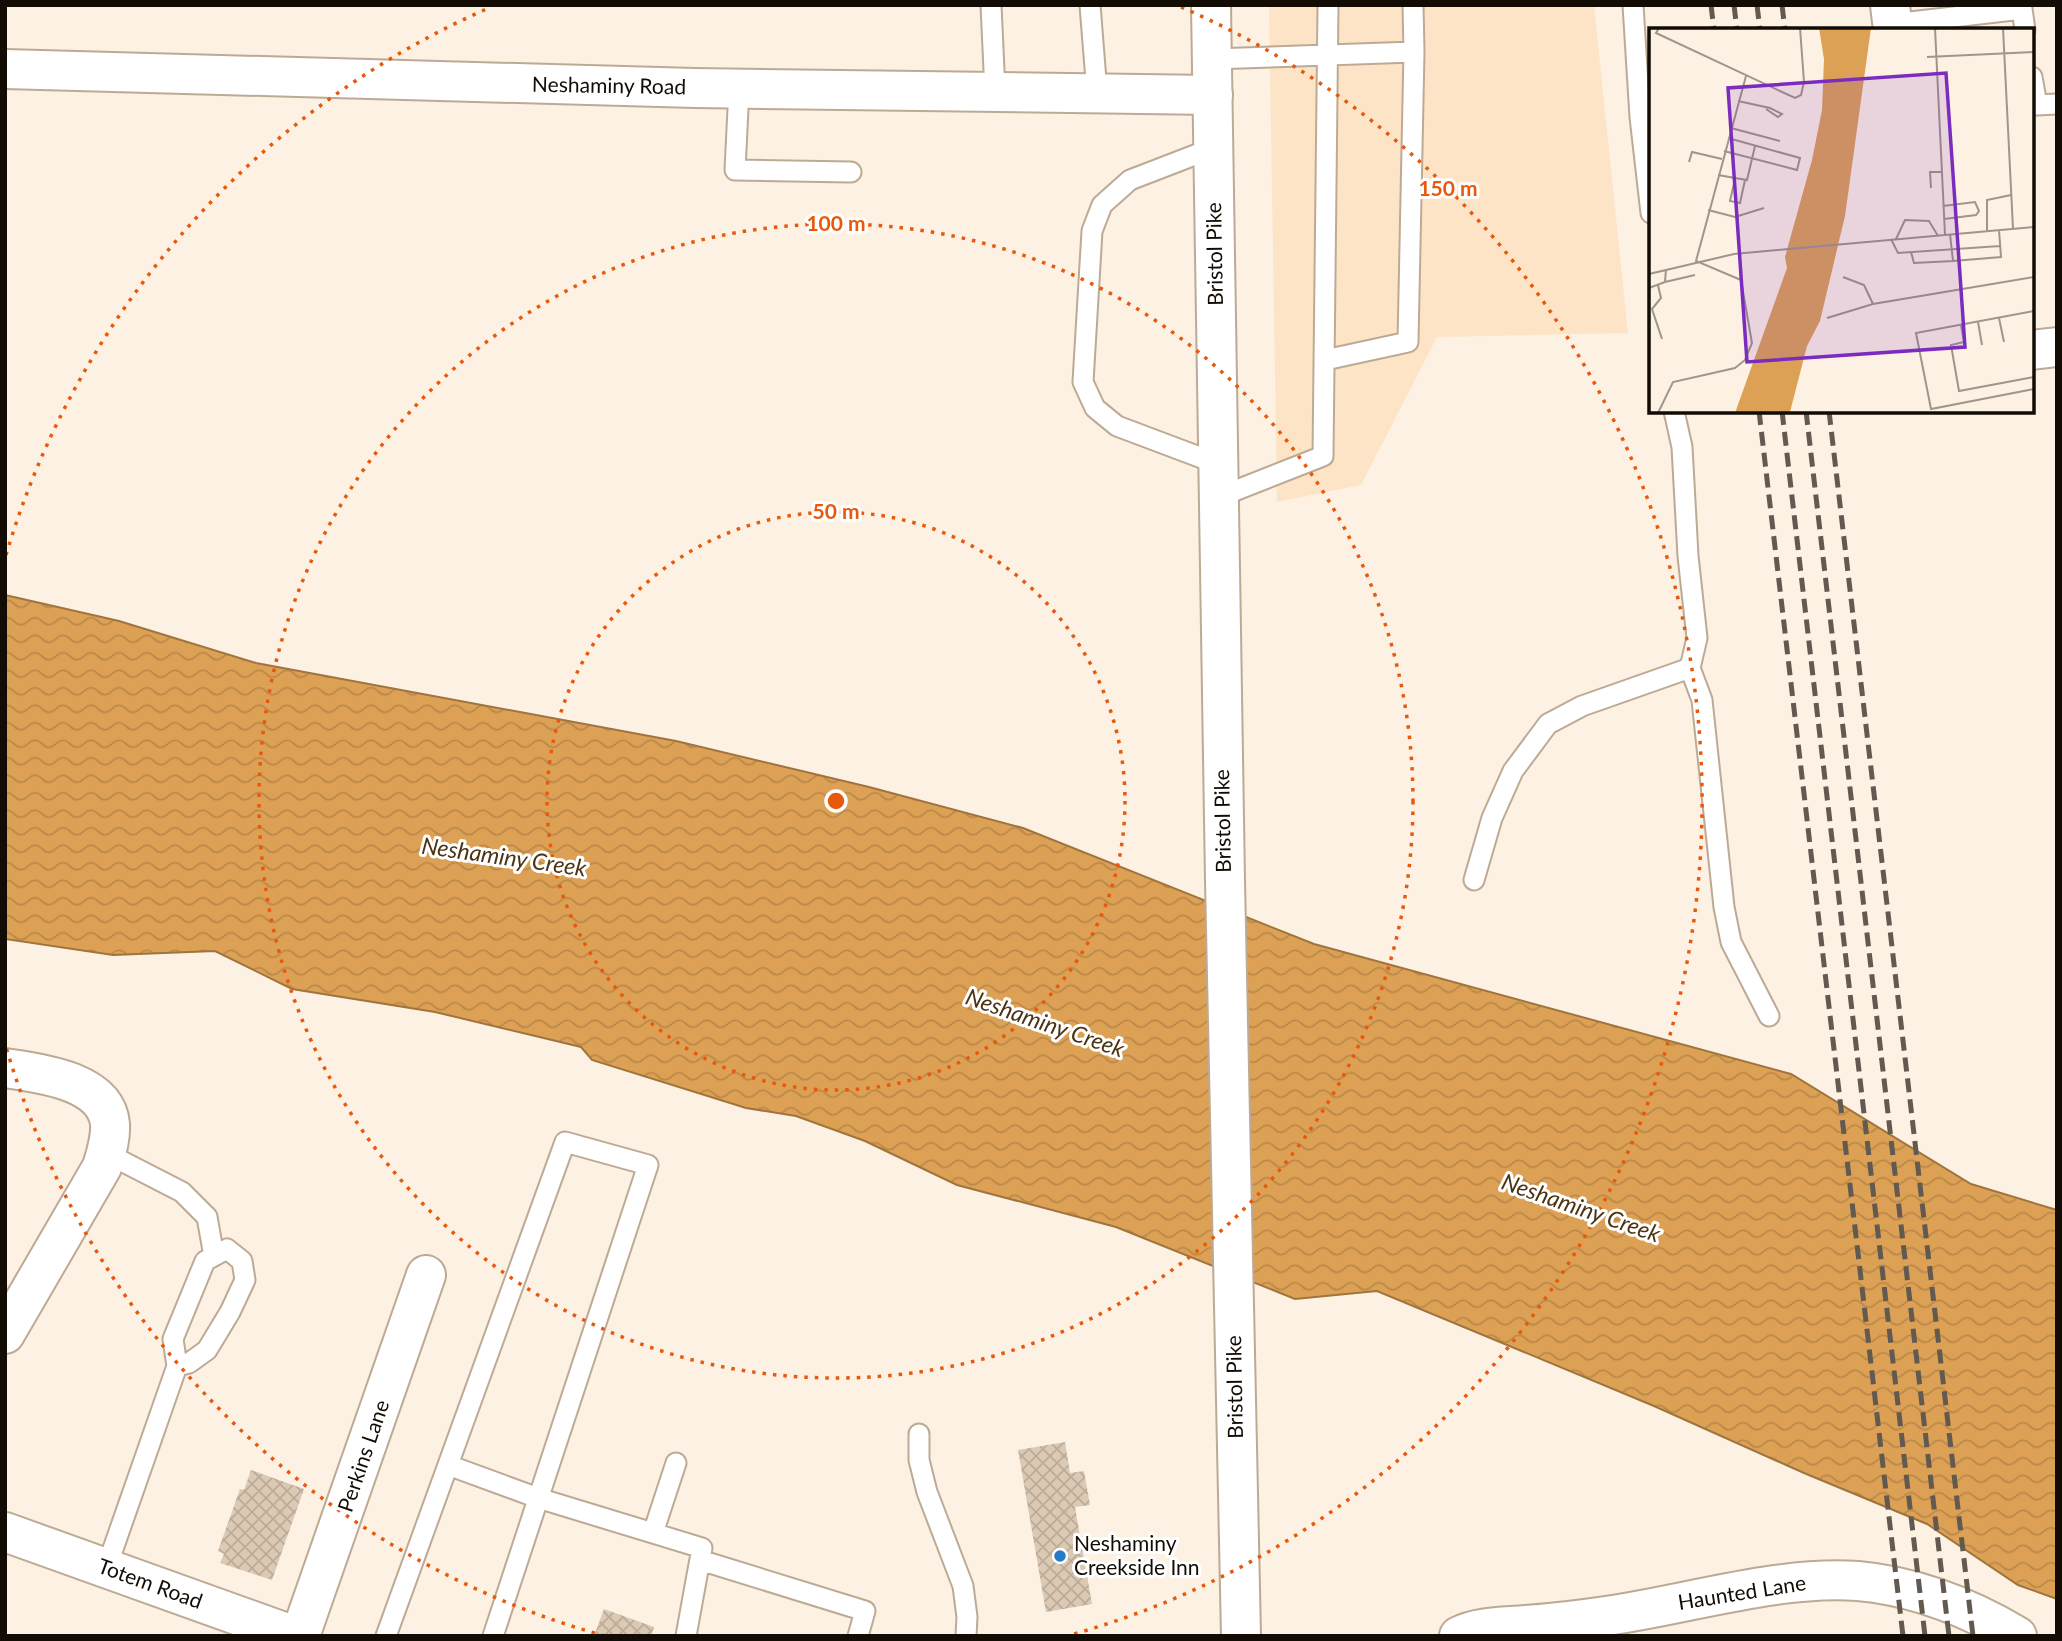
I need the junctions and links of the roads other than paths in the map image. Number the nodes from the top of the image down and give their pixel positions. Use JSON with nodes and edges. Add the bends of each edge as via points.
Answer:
{"nodes":[{"id":1,"x":991,"y":5,"type":"edge"},
{"id":2,"x":1090,"y":5,"type":"edge"},
{"id":3,"x":1211,"y":5,"type":"edge"},
{"id":4,"x":1328,"y":5,"type":"edge"},
{"id":5,"x":1413,"y":5,"type":"edge"},
{"id":6,"x":1633,"y":5,"type":"edge"},
{"id":7,"x":1892,"y":20,"type":"edge"},
{"id":8,"x":2025,"y":28,"type":"edge"},
{"id":9,"x":1413,"y":52,"type":"junction"},
{"id":10,"x":1329,"y":54,"type":"junction"},
{"id":11,"x":5,"y":69,"type":"edge"},
{"id":12,"x":1212,"y":77,"type":"junction"},
{"id":13,"x":739,"y":88,"type":"junction"},
{"id":14,"x":2034,"y":89,"type":"edge"},
{"id":15,"x":995,"y":92,"type":"junction"},
{"id":16,"x":1097,"y":93,"type":"junction"},
{"id":17,"x":2057,"y":104,"type":"edge"},
{"id":18,"x":1213,"y":148,"type":"junction"},
{"id":19,"x":852,"y":172,"type":"dead end"},
{"id":20,"x":1649,"y":195,"type":"edge"},
{"id":21,"x":2057,"y":347,"type":"edge"},
{"id":22,"x":2034,"y":350,"type":"edge"},
{"id":23,"x":1325,"y":359,"type":"junction"},
{"id":24,"x":1674,"y":413,"type":"edge"},
{"id":25,"x":1219,"y":480,"type":"junction"},
{"id":26,"x":1690,"y":668,"type":"junction"},
{"id":27,"x":1474,"y":880,"type":"dead end"},
{"id":28,"x":1769,"y":1016,"type":"dead end"},
{"id":29,"x":5,"y":1068,"type":"edge"},
{"id":30,"x":106,"y":1153,"type":"junction"},
{"id":31,"x":214,"y":1256,"type":"junction"},
{"id":32,"x":426,"y":1275,"type":"dead end"},
{"id":33,"x":5,"y":1334,"type":"edge"},
{"id":34,"x":177,"y":1366,"type":"junction"},
{"id":35,"x":919,"y":1434,"type":"dead end"},
{"id":36,"x":676,"y":1463,"type":"dead end"},
{"id":37,"x":448,"y":1465,"type":"junction"},
{"id":38,"x":538,"y":1498,"type":"junction"},
{"id":39,"x":5,"y":1532,"type":"edge"},
{"id":40,"x":653,"y":1533,"type":"junction"},
{"id":41,"x":700,"y":1560,"type":"junction"},
{"id":42,"x":106,"y":1569,"type":"junction"},
{"id":43,"x":295,"y":1636,"type":"edge"},
{"id":44,"x":300,"y":1636,"type":"edge"},
{"id":45,"x":386,"y":1636,"type":"edge"},
{"id":46,"x":493,"y":1636,"type":"edge"},
{"id":47,"x":686,"y":1636,"type":"edge"},
{"id":48,"x":858,"y":1636,"type":"edge"},
{"id":49,"x":966,"y":1636,"type":"edge"},
{"id":50,"x":1241,"y":1636,"type":"edge"},
{"id":51,"x":1459,"y":1636,"type":"edge"},
{"id":52,"x":2017,"y":1636,"type":"edge"}],
"edges":[{"from":1,"to":15,"type":"lane"},
{"from":2,"to":16,"type":"lane"},
{"from":3,"to":12,"type":"street","name":"Bristol Pike"},
{"from":4,"to":10,"type":"lane"},
{"from":5,"to":9,"type":"lane"},
{"from":6,"to":20,"type":"lane"},
{"from":7,"to":8,"type":"lane","via":[[2022,9]]},
{"from":9,"to":10,"type":"lane"},
{"from":9,"to":23,"type":"lane","via":[[1408,342]]},
{"from":10,"to":12,"type":"lane"},
{"from":10,"to":23,"type":"lane"},
{"from":11,"to":13,"type":"street","name":"Neshaminy Road"},
{"from":12,"to":16,"type":"street","name":"Neshaminy Road"},
{"from":12,"to":18,"type":"street","name":"Bristol Pike"},
{"from":13,"to":15,"type":"street","name":"Neshaminy Road"},
{"from":13,"to":19,"type":"lane","via":[[735,170]]},
{"from":14,"to":17,"type":"lane","via":[[2037,106]]},
{"from":15,"to":16,"type":"street","name":"Neshaminy Road"},
{"from":18,"to":25,"type":"street","name":"Bristol Pike"},
{"from":18,"to":25,"type":"lane","via":[[1130,180],[1102,205],[1092,231],[1083,382],[1095,408],[1117,426]]},
{"from":21,"to":22,"type":"street"},
{"from":23,"to":25,"type":"lane","via":[[1323,456]]},
{"from":24,"to":26,"type":"lane","via":[[1682,447],[1697,638]]},
{"from":25,"to":50,"type":"street","name":"Bristol Pike"},
{"from":26,"to":27,"type":"lane","via":[[1582,706],[1548,724],[1513,771],[1492,818]]},
{"from":26,"to":28,"type":"lane","via":[[1702,700],[1731,942]]},
{"from":29,"to":30,"type":"street","via":[[78,1084],[95,1095],[110,1123]]},
{"from":30,"to":31,"type":"lane","via":[[182,1192],[207,1217]]},
{"from":30,"to":33,"type":"street"},
{"from":31,"to":34,"type":"lane","via":[[205,1261],[173,1339]]},
{"from":31,"to":34,"type":"lane","via":[[227,1249],[242,1261],[245,1280],[207,1350]]},
{"from":32,"to":44,"type":"street","name":"Perkins Lane"},
{"from":34,"to":42,"type":"lane"},
{"from":35,"to":49,"type":"lane","via":[[919,1460],[927,1492],[963,1586]]},
{"from":36,"to":40,"type":"lane"},
{"from":37,"to":38,"type":"lane"},
{"from":37,"to":38,"type":"lane","via":[[565,1142],[648,1165]]},
{"from":37,"to":45,"type":"lane"},
{"from":38,"to":40,"type":"lane"},
{"from":38,"to":46,"type":"lane"},
{"from":39,"to":42,"type":"street","name":"Totem Road"},
{"from":40,"to":41,"type":"lane","via":[[702,1548]]},
{"from":41,"to":47,"type":"lane"},
{"from":41,"to":48,"type":"lane","via":[[864,1611]]},
{"from":42,"to":43,"type":"street","name":"Totem Road"},
{"from":51,"to":52,"type":"street","name":"Haunted Lane","via":[[1486,1628],[1599,1617],[1787,1584],[1857,1581],[1920,1592],[1984,1617]]}]}
